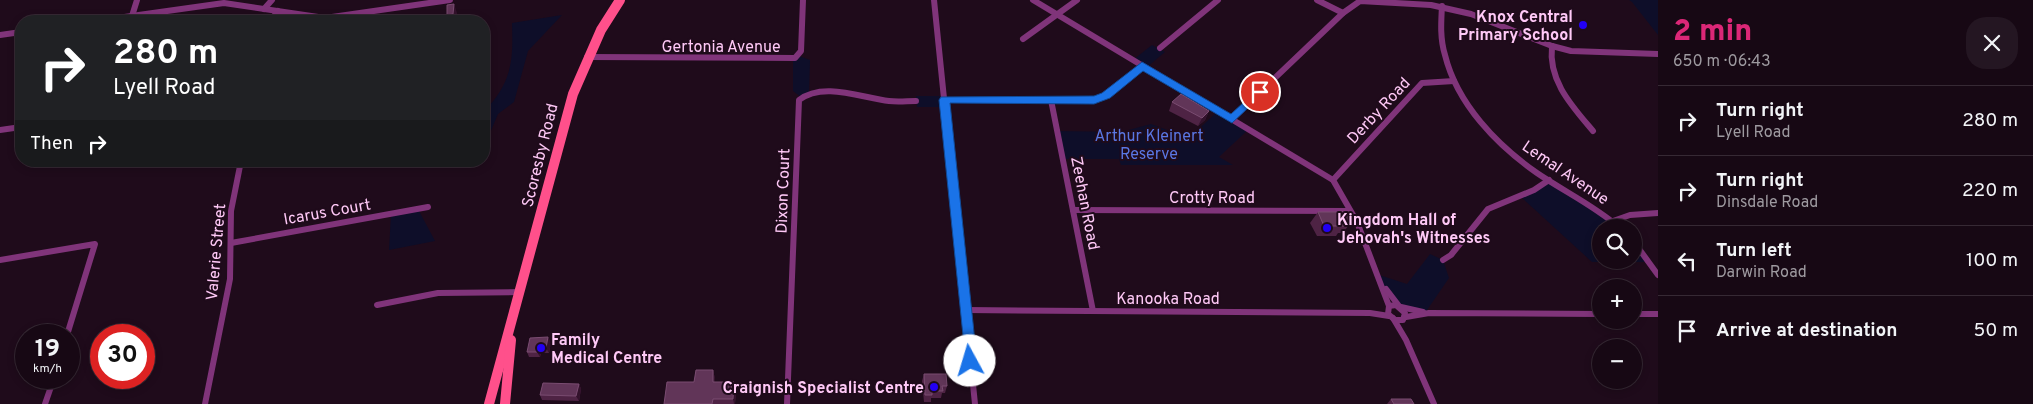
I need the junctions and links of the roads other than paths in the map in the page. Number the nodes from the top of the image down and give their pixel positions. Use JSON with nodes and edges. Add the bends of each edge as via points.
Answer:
{"nodes":[{"id":1,"x":138,"y":0,"type":"edge"},
{"id":2,"x":272,"y":0,"type":"edge"},
{"id":3,"x":450,"y":0,"type":"edge"},
{"id":4,"x":620,"y":0,"type":"edge"},
{"id":5,"x":803,"y":0,"type":"edge"},
{"id":6,"x":934,"y":0,"type":"edge"},
{"id":7,"x":1034,"y":0,"type":"edge"},
{"id":8,"x":1078,"y":0,"type":"edge"},
{"id":9,"x":1218,"y":0,"type":"edge"},
{"id":10,"x":1317,"y":0,"type":"edge"},
{"id":11,"x":414,"y":3,"type":"edge"},
{"id":12,"x":1442,"y":6,"type":"junction"},
{"id":13,"x":264,"y":8,"type":"junction"},
{"id":14,"x":278,"y":11,"type":"junction"},
{"id":15,"x":355,"y":14,"type":"joint"},
{"id":16,"x":1058,"y":14,"type":"junction"},
{"id":17,"x":1344,"y":14,"type":"junction"},
{"id":18,"x":132,"y":15,"type":"edge"},
{"id":19,"x":139,"y":15,"type":"edge"},
{"id":20,"x":275,"y":15,"type":"edge"},
{"id":21,"x":303,"y":15,"type":"edge"},
{"id":22,"x":346,"y":15,"type":"edge"},
{"id":23,"x":15,"y":33,"type":"edge"},
{"id":24,"x":0,"y":35,"type":"edge"},
{"id":25,"x":1023,"y":39,"type":"dead end"},
{"id":26,"x":1552,"y":46,"type":"junction"},
{"id":27,"x":1160,"y":48,"type":"dead end"},
{"id":28,"x":1658,"y":54,"type":"edge"},
{"id":29,"x":586,"y":58,"type":"junction"},
{"id":30,"x":1142,"y":66,"type":"junction"},
{"id":31,"x":1454,"y":80,"type":"junction"},
{"id":32,"x":944,"y":100,"type":"junction"},
{"id":33,"x":1051,"y":100,"type":"junction"},
{"id":34,"x":916,"y":102,"type":"dead end"},
{"id":35,"x":1232,"y":119,"type":"junction"},
{"id":36,"x":15,"y":128,"type":"edge"},
{"id":37,"x":0,"y":130,"type":"edge"},
{"id":38,"x":1593,"y":131,"type":"dead end"},
{"id":39,"x":240,"y":167,"type":"edge"},
{"id":40,"x":1333,"y":180,"type":"junction"},
{"id":41,"x":1549,"y":180,"type":"junction"},
{"id":42,"x":428,"y":207,"type":"dead end"},
{"id":43,"x":1073,"y":210,"type":"junction"},
{"id":44,"x":1350,"y":211,"type":"junction"},
{"id":45,"x":1658,"y":213,"type":"edge"},
{"id":46,"x":1610,"y":219,"type":"edge"},
{"id":47,"x":1619,"y":219,"type":"edge"},
{"id":48,"x":231,"y":242,"type":"junction"},
{"id":49,"x":1642,"y":253,"type":"edge"},
{"id":50,"x":0,"y":260,"type":"edge"},
{"id":51,"x":1443,"y":260,"type":"dead end"},
{"id":52,"x":1658,"y":275,"type":"edge"},
{"id":53,"x":1384,"y":286,"type":"junction"},
{"id":54,"x":521,"y":292,"type":"junction"},
{"id":55,"x":377,"y":305,"type":"dead end"},
{"id":56,"x":1399,"y":307,"type":"junction"},
{"id":57,"x":966,"y":310,"type":"junction"},
{"id":58,"x":1093,"y":311,"type":"junction"},
{"id":59,"x":1389,"y":313,"type":"junction"},
{"id":60,"x":1429,"y":313,"type":"junction"},
{"id":61,"x":1592,"y":314,"type":"edge"},
{"id":62,"x":1642,"y":314,"type":"edge"},
{"id":63,"x":1658,"y":314,"type":"edge"},
{"id":64,"x":1405,"y":318,"type":"junction"},
{"id":65,"x":70,"y":324,"type":"edge"},
{"id":66,"x":512,"y":326,"type":"junction"},
{"id":67,"x":1406,"y":340,"type":"junction"},
{"id":68,"x":50,"y":389,"type":"edge"},
{"id":69,"x":506,"y":401,"type":"edge"},
{"id":70,"x":45,"y":404,"type":"edge"},
{"id":71,"x":205,"y":404,"type":"edge"},
{"id":72,"x":489,"y":404,"type":"edge"},
{"id":73,"x":788,"y":404,"type":"edge"},
{"id":74,"x":975,"y":404,"type":"edge"},
{"id":75,"x":1434,"y":404,"type":"edge"}],
"edges":[{"from":1,"to":18,"type":"street"},
{"from":2,"to":13,"type":"street"},
{"from":3,"to":11,"type":"street"},
{"from":4,"to":29,"type":"main road","name":"Scoresby Road"},
{"from":5,"to":29,"type":"street","name":"Gertonia Avenue","via":[[801,53],[795,58]]},
{"from":6,"to":32,"type":"street"},
{"from":7,"to":16,"type":"street"},
{"from":8,"to":16,"type":"street"},
{"from":9,"to":27,"type":"street"},
{"from":10,"to":17,"type":"street"},
{"from":11,"to":15,"type":"street"},
{"from":12,"to":17,"type":"street","via":[[1360,1]]},
{"from":12,"to":26,"type":"street"},
{"from":12,"to":31,"type":"street","name":"Lemal Avenue","via":[[1440,41]]},
{"from":13,"to":14,"type":"street"},
{"from":13,"to":19,"type":"street","via":[[224,3]]},
{"from":14,"to":20,"type":"street"},
{"from":14,"to":21,"type":"street"},
{"from":15,"to":22,"type":"street"},
{"from":16,"to":25,"type":"street"},
{"from":16,"to":30,"type":"street"},
{"from":17,"to":35,"type":"street"},
{"from":23,"to":24,"type":"street"},
{"from":26,"to":28,"type":"street","via":[[1579,52]]},
{"from":26,"to":38,"type":"street","via":[[1551,56],[1558,81]]},
{"from":29,"to":54,"type":"main road","name":"Scoresby Road","via":[[570,100]]},
{"from":30,"to":33,"type":"street","via":[[1103,97]]},
{"from":30,"to":35,"type":"street"},
{"from":31,"to":40,"type":"street","name":"Derby Road","via":[[1422,83]]},
{"from":31,"to":41,"type":"street","name":"Lemal Avenue","via":[[1496,139]]},
{"from":32,"to":33,"type":"street"},
{"from":32,"to":57,"type":"street"},
{"from":33,"to":43,"type":"street","name":"Zeehan Road"},
{"from":34,"to":73,"type":"street","name":"Dixon Court","via":[[888,101],[852,93],[807,93],[799,100]]},
{"from":35,"to":40,"type":"street"},
{"from":36,"to":37,"type":"street"},
{"from":39,"to":48,"type":"street","name":"Valerie Street","via":[[232,206]]},
{"from":40,"to":44,"type":"street"},
{"from":41,"to":46,"type":"street","name":"Lemal Avenue"},
{"from":41,"to":51,"type":"street","via":[[1534,190],[1488,209],[1451,255]]},
{"from":42,"to":48,"type":"street","name":"Icarus Court"},
{"from":43,"to":44,"type":"street","name":"Crotty Road"},
{"from":43,"to":58,"type":"street","name":"Zeehan Road"},
{"from":44,"to":53,"type":"street"},
{"from":45,"to":47,"type":"street"},
{"from":48,"to":71,"type":"street","name":"Valerie Street","via":[[230,279]]},
{"from":49,"to":52,"type":"street"},
{"from":50,"to":65,"type":"street","via":[[95,244]]},
{"from":53,"to":56,"type":"street"},
{"from":53,"to":59,"type":"street"},
{"from":54,"to":55,"type":"street","via":[[438,293]]},
{"from":54,"to":66,"type":"main road","name":"Scoresby Road"},
{"from":56,"to":59,"type":"street"},
{"from":56,"to":60,"type":"street"},
{"from":56,"to":64,"type":"street"},
{"from":57,"to":58,"type":"street","name":"Kanooka Road"},
{"from":57,"to":74,"type":"street"},
{"from":58,"to":59,"type":"street","name":"Kanooka Road"},
{"from":59,"to":64,"type":"street"},
{"from":59,"to":67,"type":"street"},
{"from":60,"to":61,"type":"street"},
{"from":60,"to":64,"type":"street"},
{"from":62,"to":63,"type":"street"},
{"from":64,"to":67,"type":"street"},
{"from":66,"to":69,"type":"main road","name":"Scoresby Road"},
{"from":66,"to":72,"type":"main road","name":"Scoresby Road"},
{"from":67,"to":75,"type":"street"},
{"from":68,"to":70,"type":"street"}]}
